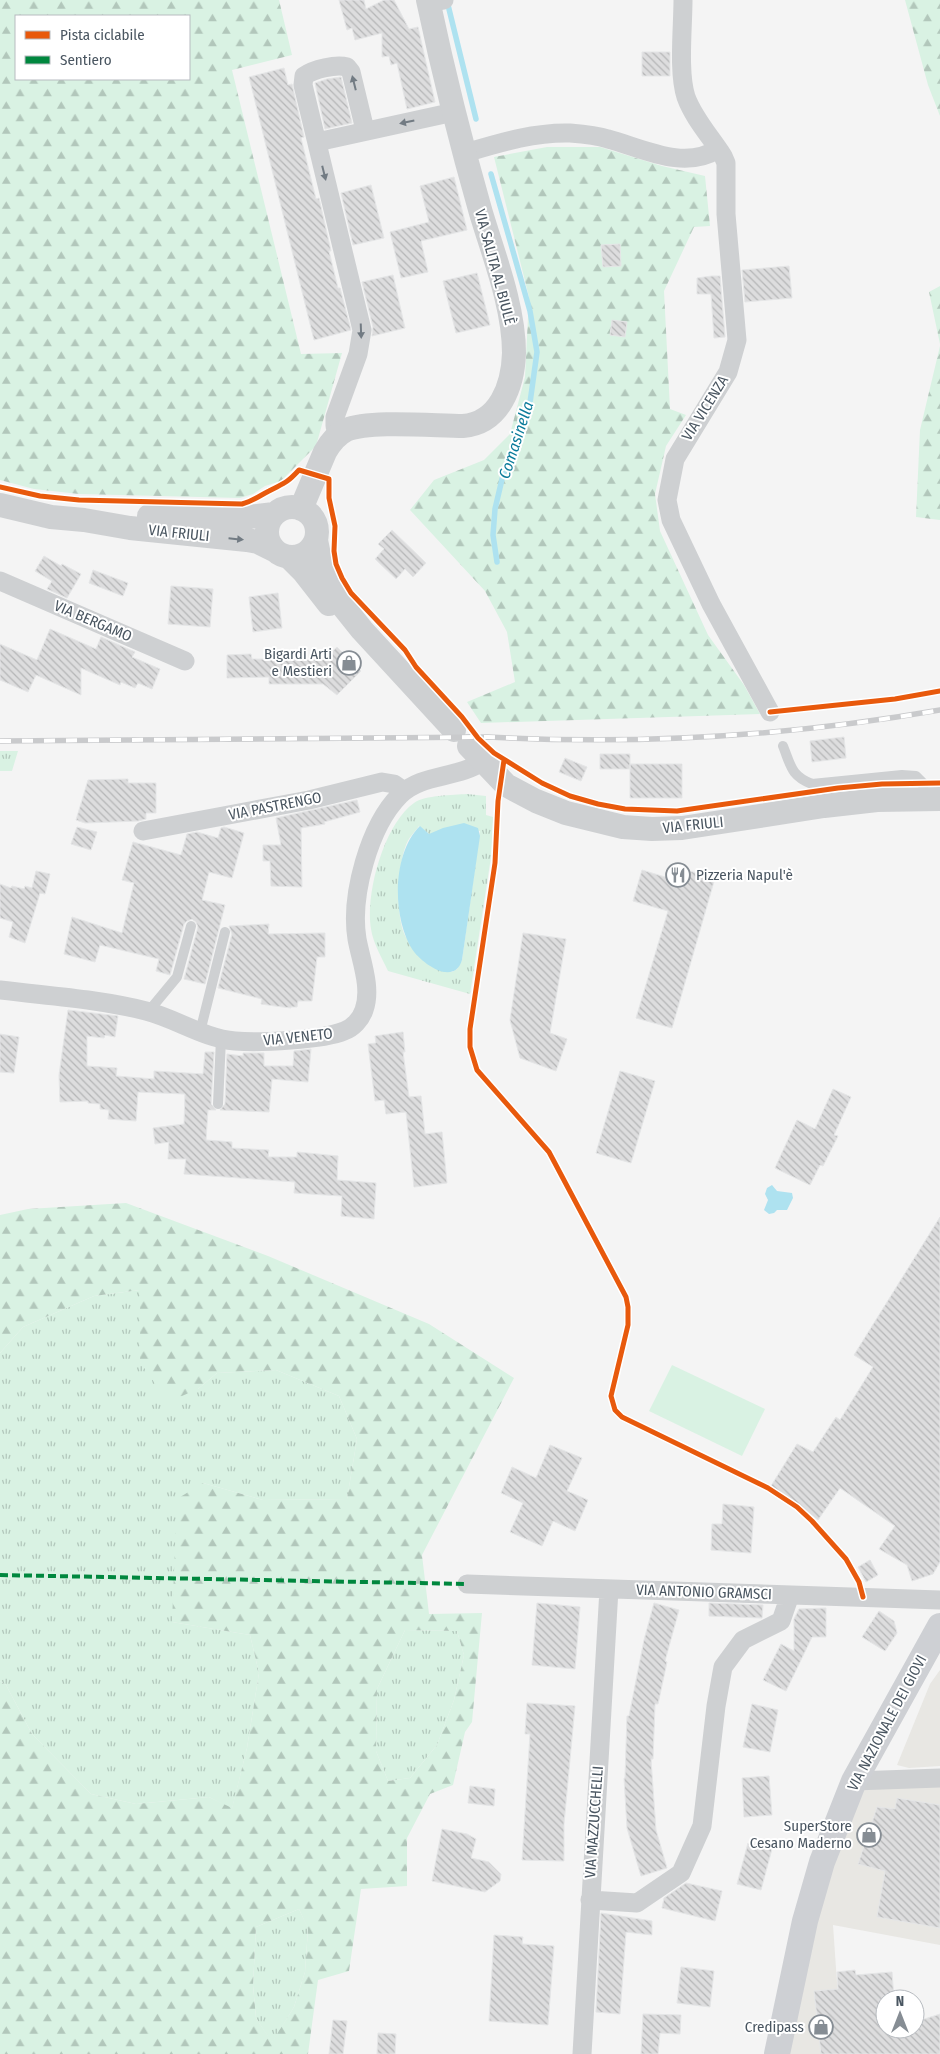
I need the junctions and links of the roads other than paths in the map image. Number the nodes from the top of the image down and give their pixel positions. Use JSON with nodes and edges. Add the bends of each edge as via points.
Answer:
{"nodes":[{"id":1,"x":684,"y":0,"type":"edge"},
{"id":2,"x":435,"y":1,"type":"edge"},
{"id":3,"x":454,"y":112,"type":"junction"},
{"id":4,"x":366,"y":130,"type":"junction"},
{"id":5,"x":317,"y":142,"type":"junction"},
{"id":6,"x":718,"y":149,"type":"junction"},
{"id":7,"x":465,"y":153,"type":"junction"},
{"id":8,"x":340,"y":434,"type":"junction"},
{"id":9,"x":0,"y":505,"type":"edge"},
{"id":10,"x":301,"y":509,"type":"junction"},
{"id":11,"x":274,"y":514,"type":"junction"},
{"id":12,"x":84,"y":520,"type":"junction"},
{"id":13,"x":316,"y":540,"type":"junction"},
{"id":14,"x":282,"y":554,"type":"junction"},
{"id":15,"x":0,"y":581,"type":"edge"},
{"id":16,"x":362,"y":630,"type":"junction"},
{"id":17,"x":185,"y":661,"type":"dead end"},
{"id":18,"x":770,"y":712,"type":"dead end"},
{"id":19,"x":469,"y":745,"type":"junction"},
{"id":20,"x":783,"y":746,"type":"dead end"},
{"id":21,"x":404,"y":791,"type":"junction"},
{"id":22,"x":932,"y":799,"type":"edge"},
{"id":23,"x":143,"y":831,"type":"dead end"},
{"id":24,"x":191,"y":926,"type":"dead end"},
{"id":25,"x":225,"y":932,"type":"dead end"},
{"id":26,"x":0,"y":990,"type":"edge"},
{"id":27,"x":148,"y":1012,"type":"junction"},
{"id":28,"x":200,"y":1032,"type":"junction"},
{"id":29,"x":221,"y":1039,"type":"junction"},
{"id":30,"x":218,"y":1104,"type":"dead end"},
{"id":31,"x":467,"y":1584,"type":"dead end"},
{"id":32,"x":609,"y":1589,"type":"junction"},
{"id":33,"x":790,"y":1595,"type":"junction"},
{"id":34,"x":940,"y":1600,"type":"edge"},
{"id":35,"x":940,"y":1626,"type":"edge"},
{"id":36,"x":940,"y":1778,"type":"edge"},
{"id":37,"x":854,"y":1781,"type":"junction"},
{"id":38,"x":590,"y":1900,"type":"junction"},
{"id":39,"x":582,"y":2054,"type":"edge"},
{"id":40,"x":776,"y":2054,"type":"edge"}],
"edges":[{"from":1,"to":6,"type":"street","name":"VIA VICENZA","via":[[684,89],[691,108]]},
{"from":2,"to":3,"type":"street","name":"VIA SALITA AL BIULÈ"},
{"from":3,"to":4,"type":"street","one_way":true},
{"from":3,"to":7,"type":"street","name":"VIA SALITA AL BIULÈ"},
{"from":4,"to":5,"type":"street"},
{"from":4,"to":5,"type":"street","one_way":true,"via":[[349,68],[340,65],[307,74],[302,80]]},
{"from":5,"to":8,"type":"street","one_way":true,"via":[[362,330],[360,347],[335,417],[335,426]]},
{"from":6,"to":7,"type":"street","via":[[698,156],[672,158],[600,136],[557,133],[524,137]]},
{"from":6,"to":18,"type":"street","name":"VIA VICENZA","via":[[726,163],[725,208],[737,340],[728,372],[675,459],[667,500],[671,520],[711,604]]},
{"from":7,"to":8,"type":"street","name":"VIA SALITA AL BIULÈ","via":[[510,319],[513,362],[503,397],[493,413],[477,424],[369,426]]},
{"from":8,"to":10,"type":"street","via":[[325,452]]},
{"from":9,"to":12,"type":"street","name":"VIA FRIULI","via":[[51,517]]},
{"from":10,"to":11,"type":"street","via":[[287,508]]},
{"from":10,"to":13,"type":"street","via":[[314,521]]},
{"from":11,"to":12,"type":"street","name":"VIA FRIULI","via":[[248,517],[130,516]]},
{"from":11,"to":14,"type":"street","via":[[268,540]]},
{"from":12,"to":14,"type":"street","name":"VIA FRIULI","one_way":true,"via":[[247,540]]},
{"from":13,"to":14,"type":"street","via":[[307,553],[300,556]]},
{"from":13,"to":16,"type":"street","name":"VIA FRIULI","via":[[328,581]]},
{"from":14,"to":16,"type":"street","name":"VIA FRIULI","via":[[304,572],[336,613]]},
{"from":15,"to":17,"type":"street","name":"VIA BERGAMO"},
{"from":16,"to":19,"type":"street","name":"VIA FRIULI"},
{"from":19,"to":21,"type":"street","name":"VIA VENETO","via":[[464,771],[418,783]]},
{"from":19,"to":22,"type":"street","name":"VIA FRIULI","via":[[506,785],[536,801],[593,821],[632,828],[682,828],[824,806],[877,800]]},
{"from":20,"to":22,"type":"lane","via":[[799,779],[812,784],[916,776]]},
{"from":21,"to":23,"type":"street","name":"VIA PASTRENGO","via":[[394,784],[382,782],[310,800]]},
{"from":21,"to":29,"type":"street","name":"VIA VENETO","via":[[382,821],[357,887],[355,927],[366,990],[360,1018],[348,1029],[329,1035],[265,1042]]},
{"from":24,"to":27,"type":"lane","via":[[177,977]]},
{"from":25,"to":28,"type":"lane"},
{"from":26,"to":27,"type":"street","name":"VIA VENETO"},
{"from":27,"to":28,"type":"street","name":"VIA VENETO"},
{"from":28,"to":29,"type":"street","name":"VIA VENETO"},
{"from":29,"to":30,"type":"lane"},
{"from":31,"to":32,"type":"street","name":"VIA ANTONIO GRAMSCI"},
{"from":32,"to":33,"type":"street","name":"VIA ANTONIO GRAMSCI"},
{"from":32,"to":38,"type":"street","name":"VIA MAZZUCCHELLI"},
{"from":33,"to":34,"type":"street","name":"VIA ANTONIO GRAMSCI"},
{"from":33,"to":38,"type":"street","via":[[781,1621],[742,1640],[723,1667],[702,1826],[681,1873],[637,1903]]},
{"from":35,"to":37,"type":"main road","name":"VIA NAZIONALE DEI GIOVI"},
{"from":36,"to":37,"type":"street"},
{"from":37,"to":40,"type":"main road","name":"VIA NAZIONALE DEI GIOVI","via":[[822,1862],[805,1921]]},
{"from":38,"to":39,"type":"street","name":"VIA MAZZUCCHELLI"}]}
